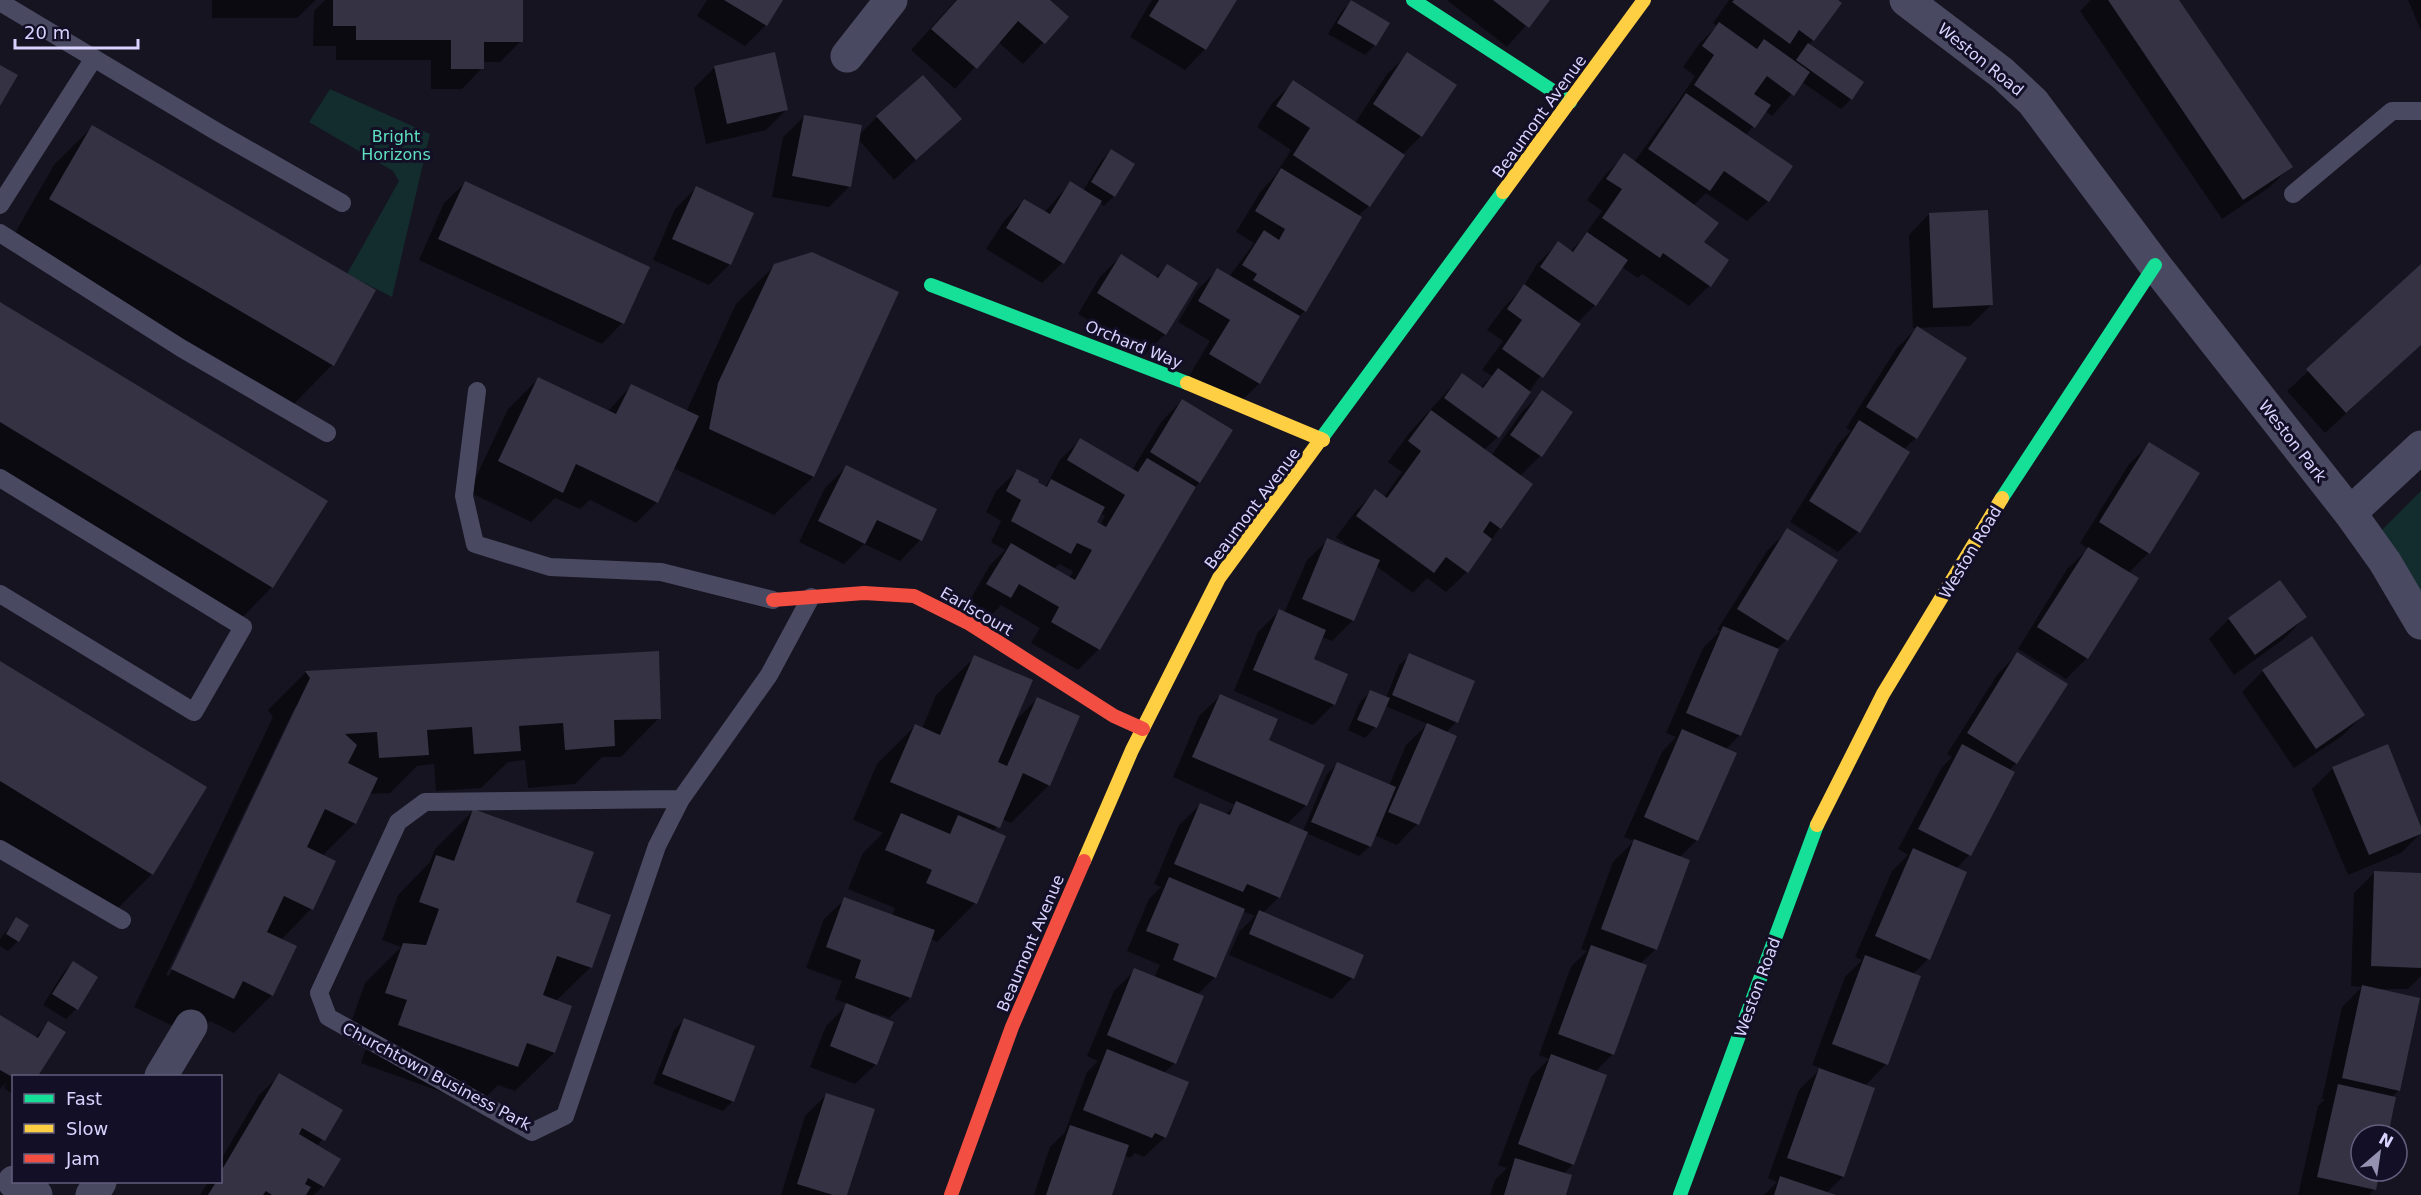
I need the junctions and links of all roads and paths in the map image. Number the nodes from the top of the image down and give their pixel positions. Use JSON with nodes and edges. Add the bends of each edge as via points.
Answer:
{"nodes":[{"id":1,"x":891,"y":0,"type":"edge"},
{"id":2,"x":1413,"y":0,"type":"edge"},
{"id":3,"x":1644,"y":0,"type":"edge"},
{"id":4,"x":1906,"y":0,"type":"edge"},
{"id":5,"x":0,"y":2,"type":"edge"},
{"id":6,"x":847,"y":56,"type":"dead end"},
{"id":7,"x":94,"y":58,"type":"junction"},
{"id":8,"x":1570,"y":102,"type":"junction"},
{"id":9,"x":2421,"y":111,"type":"edge"},
{"id":10,"x":2293,"y":194,"type":"dead end"},
{"id":11,"x":342,"y":203,"type":"dead end"},
{"id":12,"x":0,"y":205,"type":"edge"},
{"id":13,"x":0,"y":233,"type":"edge"},
{"id":14,"x":2155,"y":266,"type":"junction"},
{"id":15,"x":931,"y":285,"type":"dead end"},
{"id":16,"x":477,"y":391,"type":"dead end"},
{"id":17,"x":327,"y":433,"type":"dead end"},
{"id":18,"x":1323,"y":440,"type":"junction"},
{"id":19,"x":2421,"y":447,"type":"edge"},
{"id":20,"x":0,"y":478,"type":"edge"},
{"id":21,"x":2350,"y":513,"type":"junction"},
{"id":22,"x":0,"y":594,"type":"edge"},
{"id":23,"x":811,"y":597,"type":"junction"},
{"id":24,"x":773,"y":600,"type":"joint"},
{"id":25,"x":2421,"y":623,"type":"edge"},
{"id":26,"x":1143,"y":729,"type":"junction"},
{"id":27,"x":681,"y":799,"type":"junction"},
{"id":28,"x":0,"y":849,"type":"edge"},
{"id":29,"x":122,"y":920,"type":"dead end"},
{"id":30,"x":191,"y":1026,"type":"dead end"},
{"id":31,"x":162,"y":1075,"type":"edge"},
{"id":32,"x":17,"y":1183,"type":"edge"},
{"id":33,"x":36,"y":1195,"type":"edge"},
{"id":34,"x":951,"y":1195,"type":"edge"},
{"id":35,"x":1680,"y":1195,"type":"edge"}],
"edges":[{"from":1,"to":6,"type":"street"},
{"from":2,"to":8,"type":"street"},
{"from":3,"to":8,"type":"street","name":"Beaumont Avenue"},
{"from":4,"to":14,"type":"street","name":"Weston Road","via":[[2002,73],[2033,102]]},
{"from":5,"to":7,"type":"lane"},
{"from":7,"to":11,"type":"lane"},
{"from":7,"to":12,"type":"lane"},
{"from":8,"to":18,"type":"street","name":"Beaumont Avenue"},
{"from":9,"to":10,"type":"lane","via":[[2392,111]]},
{"from":13,"to":17,"type":"lane","via":[[181,348]]},
{"from":14,"to":21,"type":"street","name":"Weston Park"},
{"from":14,"to":35,"type":"street","name":"Weston Road","via":[[2009,487],[1883,694],[1835,787],[1819,819]]},
{"from":15,"to":18,"type":"street","name":"Orchard Way","via":[[1127,358]]},
{"from":16,"to":24,"type":"lane","via":[[464,496],[475,544],[550,567],[661,572]]},
{"from":18,"to":26,"type":"street","name":"Beaumont Avenue","via":[[1219,578]]},
{"from":19,"to":21,"type":"street"},
{"from":20,"to":22,"type":"lane","via":[[243,627],[194,712]]},
{"from":21,"to":25,"type":"street","name":"Weston Park"},
{"from":23,"to":24,"type":"street","name":"Earlscourt"},
{"from":23,"to":26,"type":"street","name":"Earlscourt","via":[[864,593],[914,596],[970,624],[1114,716]]},
{"from":23,"to":27,"type":"lane","name":"Churchtown Business Park","via":[[769,675]]},
{"from":26,"to":34,"type":"street","name":"Beaumont Avenue","via":[[1012,1028]]},
{"from":27,"to":27,"type":"lane","name":"Churchtown Business Park","via":[[657,846],[565,1116],[532,1132],[328,1017],[319,993],[399,822],[425,802]]},
{"from":28,"to":29,"type":"lane"},
{"from":30,"to":31,"type":"street"},
{"from":32,"to":33,"type":"street"}]}
